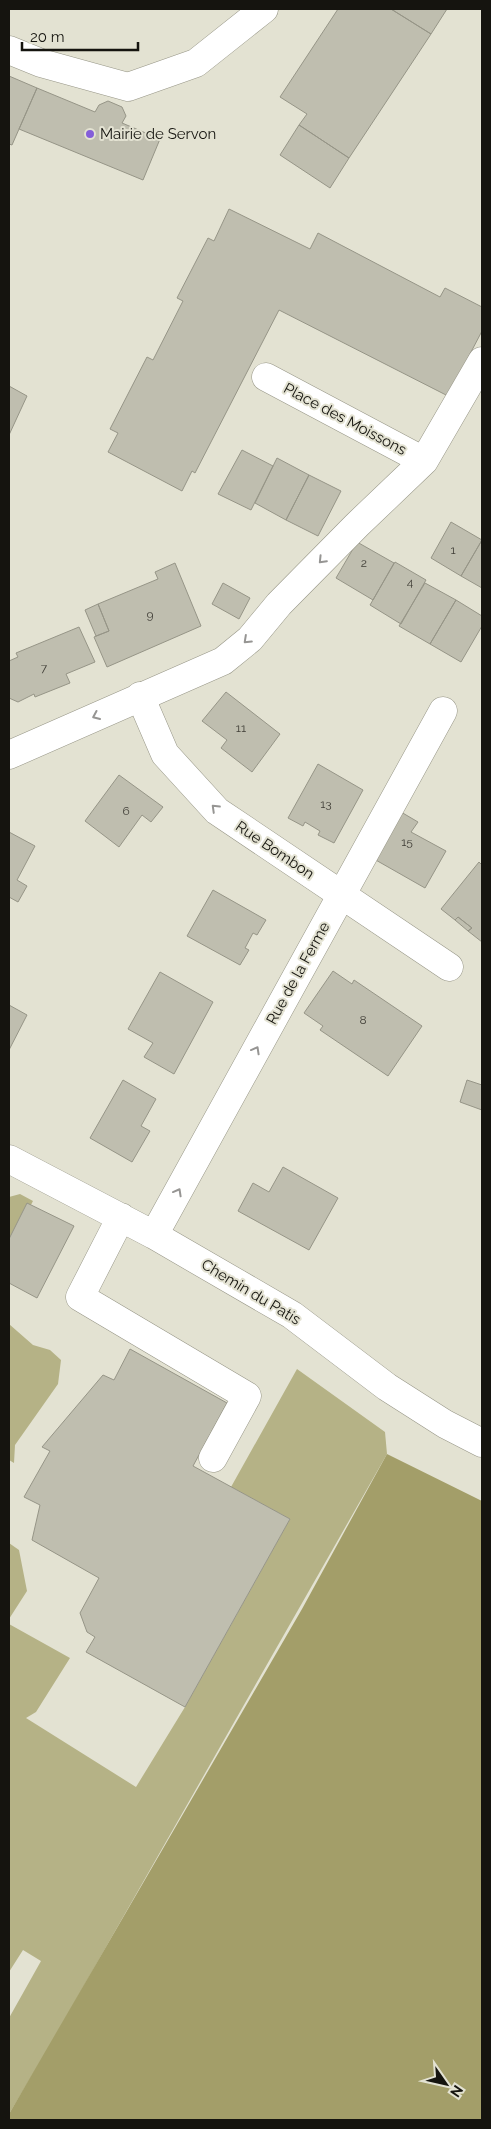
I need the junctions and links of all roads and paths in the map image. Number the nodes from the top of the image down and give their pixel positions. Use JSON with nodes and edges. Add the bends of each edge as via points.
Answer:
{"nodes":[{"id":1,"x":264,"y":9,"type":"edge"},
{"id":2,"x":9,"y":50,"type":"edge"},
{"id":3,"x":482,"y":361,"type":"edge"},
{"id":4,"x":266,"y":377,"type":"dead end"},
{"id":5,"x":424,"y":461,"type":"junction"},
{"id":6,"x":140,"y":696,"type":"junction"},
{"id":7,"x":443,"y":711,"type":"dead end"},
{"id":8,"x":9,"y":755,"type":"edge"},
{"id":9,"x":341,"y":895,"type":"junction"},
{"id":10,"x":449,"y":967,"type":"dead end"},
{"id":11,"x":9,"y":1159,"type":"edge"},
{"id":12,"x":120,"y":1217,"type":"junction"},
{"id":13,"x":154,"y":1235,"type":"junction"},
{"id":14,"x":482,"y":1444,"type":"edge"},
{"id":15,"x":213,"y":1458,"type":"dead end"}],
"edges":[{"from":1,"to":2,"type":"street","via":[[196,63],[128,87],[41,63]]},
{"from":3,"to":5,"type":"street"},
{"from":4,"to":5,"type":"street","name":"Place des Moissons"},
{"from":5,"to":6,"type":"street","one_way":true,"via":[[279,604],[250,639],[223,661]]},
{"from":6,"to":8,"type":"street","one_way":true},
{"from":9,"to":6,"type":"street","name":"Rue Bombon","one_way":true,"via":[[217,811],[164,754]]},
{"from":7,"to":9,"type":"street","name":"Rue de la Ferme"},
{"from":9,"to":10,"type":"street","name":"Rue Bombon"},
{"from":13,"to":9,"type":"street","name":"Rue de la Ferme","one_way":true},
{"from":11,"to":12,"type":"street","name":"Chemin du Patis"},
{"from":12,"to":13,"type":"street","name":"Chemin du Patis"},
{"from":12,"to":15,"type":"street","via":[[80,1297],[246,1396]]},
{"from":13,"to":14,"type":"street","name":"Chemin du Patis","via":[[292,1315],[387,1387]]}]}
